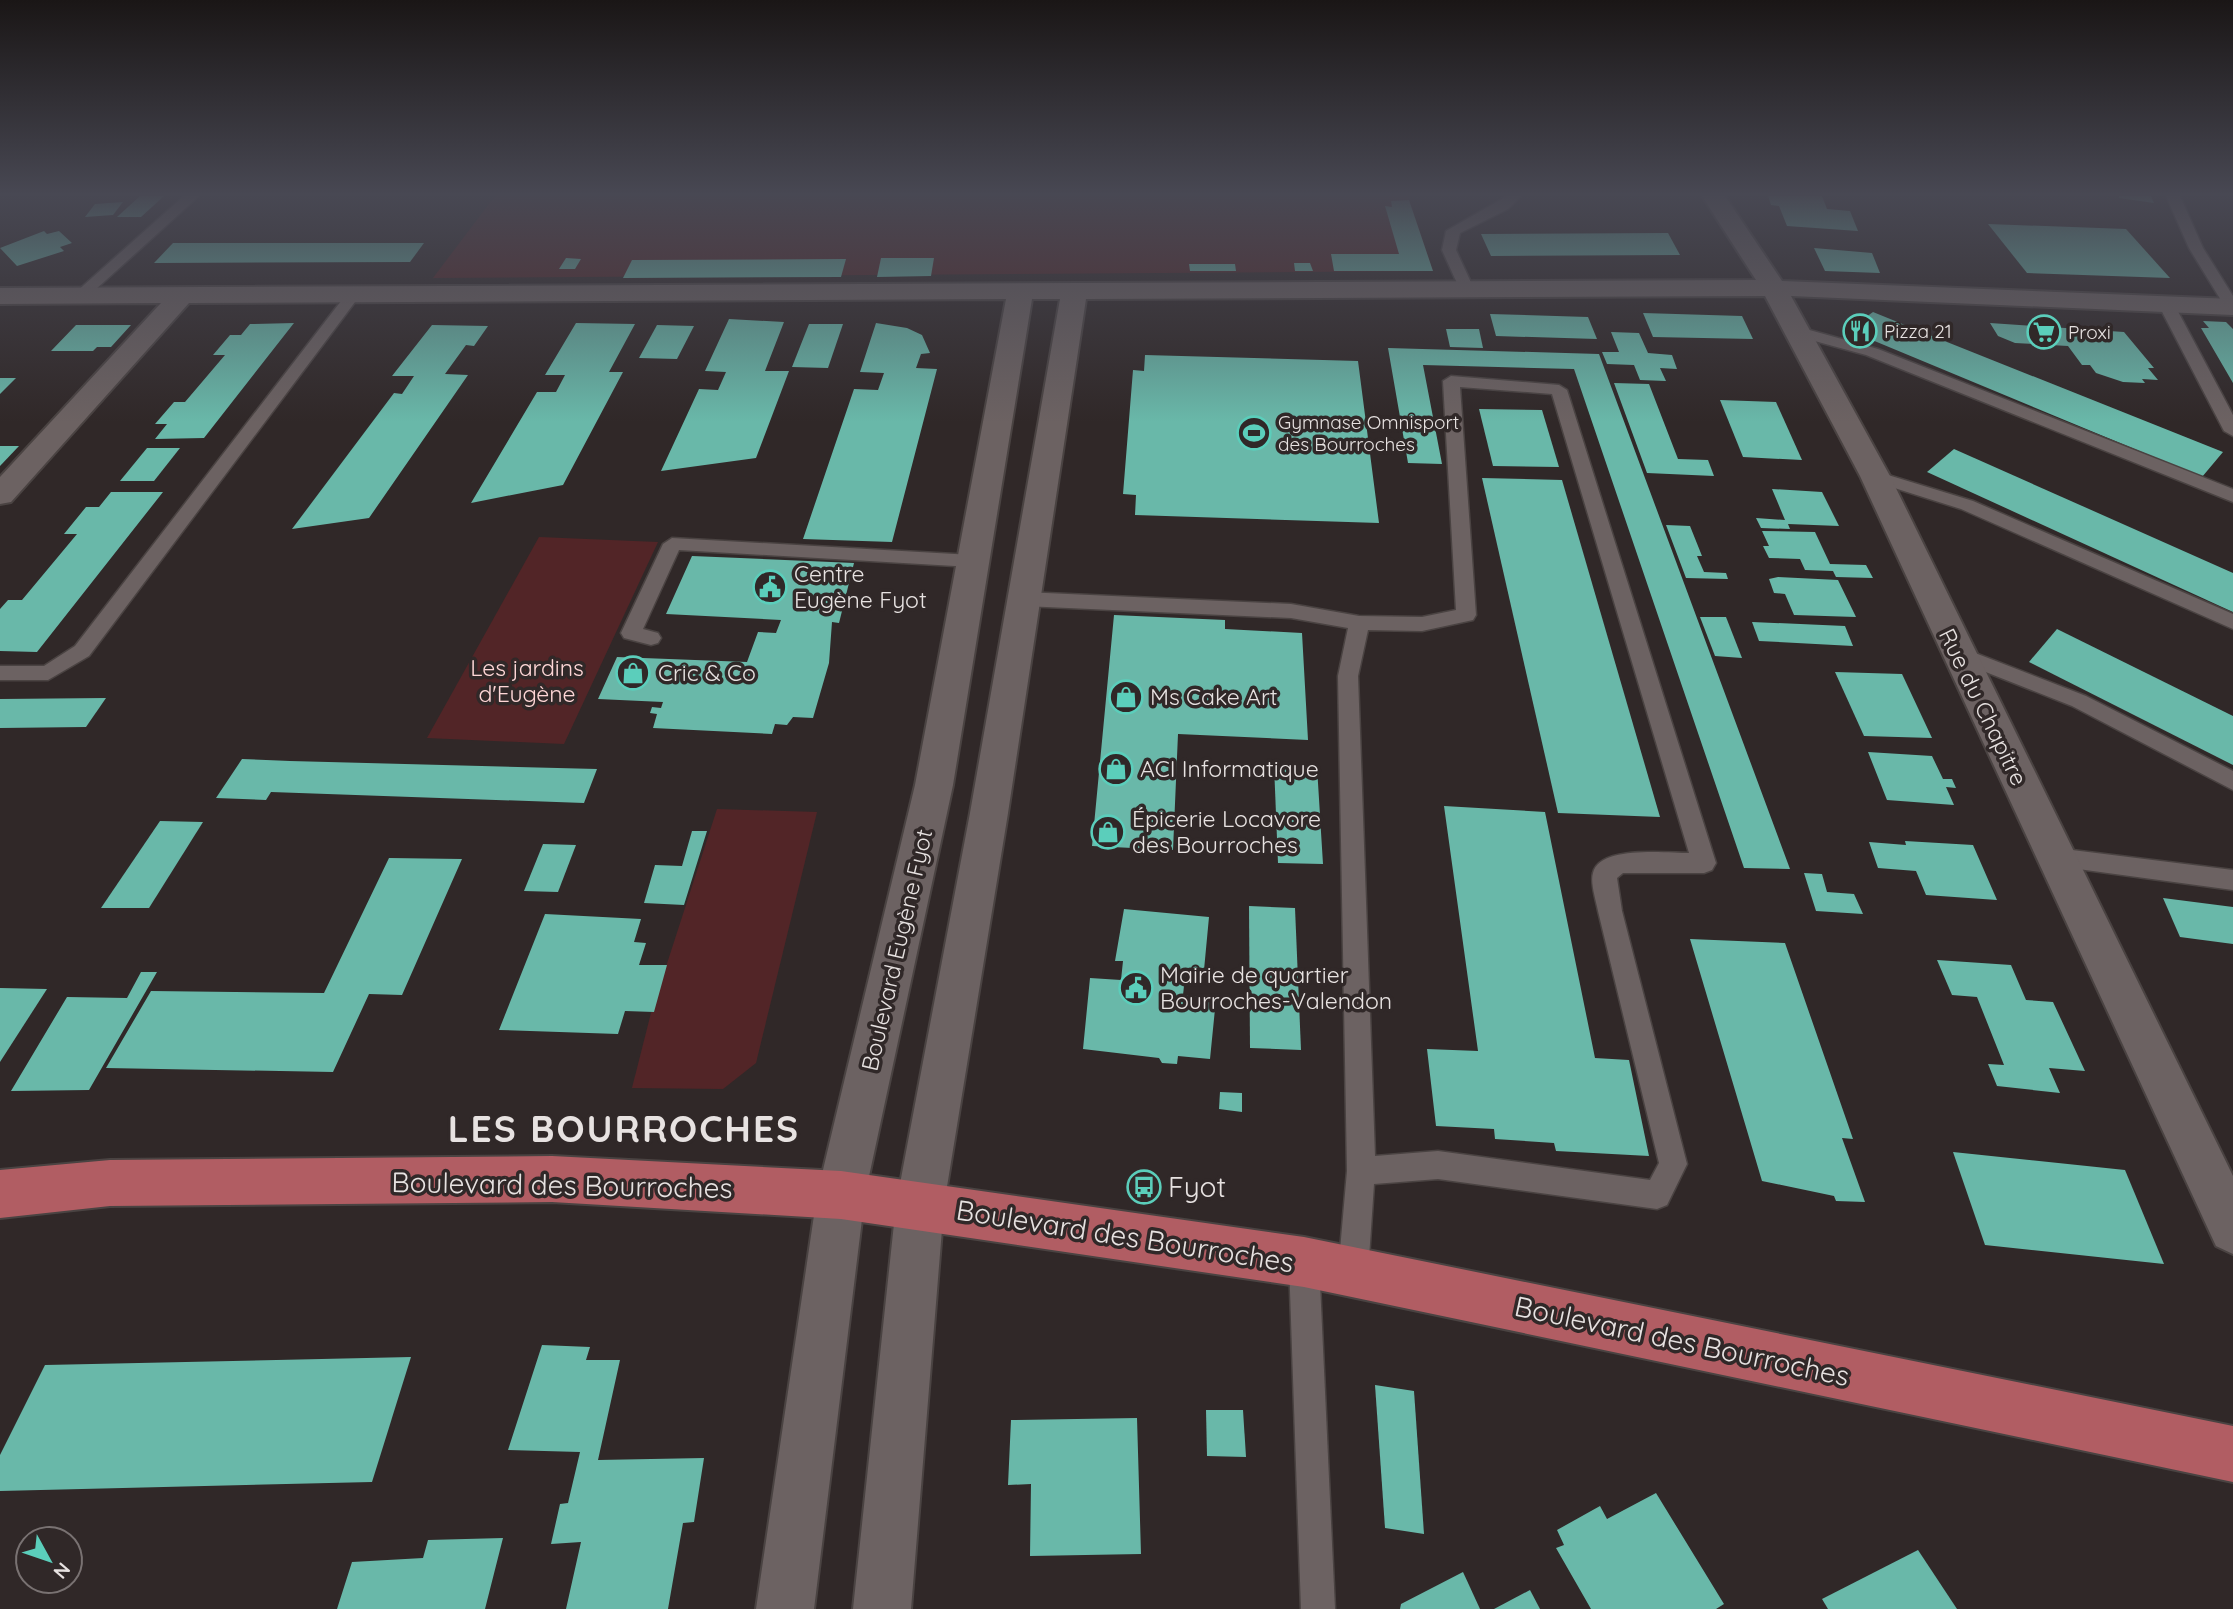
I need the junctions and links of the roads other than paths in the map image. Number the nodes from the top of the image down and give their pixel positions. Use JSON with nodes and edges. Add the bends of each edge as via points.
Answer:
{"nodes":[{"id":1,"x":108,"y":271,"type":"edge"},
{"id":2,"x":1458,"y":271,"type":"edge"},
{"id":3,"x":1763,"y":271,"type":"edge"},
{"id":4,"x":2210,"y":271,"type":"edge"},
{"id":5,"x":1774,"y":288,"type":"junction"},
{"id":6,"x":1466,"y":289,"type":"junction"},
{"id":7,"x":1020,"y":293,"type":"junction"},
{"id":8,"x":1074,"y":293,"type":"junction"},
{"id":9,"x":352,"y":295,"type":"junction"},
{"id":10,"x":0,"y":296,"type":"edge"},
{"id":11,"x":80,"y":296,"type":"junction"},
{"id":12,"x":181,"y":296,"type":"junction"},
{"id":13,"x":2166,"y":304,"type":"junction"},
{"id":14,"x":2233,"y":307,"type":"edge"},
{"id":15,"x":1794,"y":331,"type":"junction"},
{"id":16,"x":2233,"y":431,"type":"edge"},
{"id":17,"x":1875,"y":476,"type":"junction"},
{"id":18,"x":0,"y":495,"type":"edge"},
{"id":19,"x":2233,"y":496,"type":"edge"},
{"id":20,"x":972,"y":562,"type":"junction"},
{"id":21,"x":1024,"y":599,"type":"junction"},
{"id":22,"x":2233,"y":622,"type":"edge"},
{"id":23,"x":1359,"y":623,"type":"junction"},
{"id":24,"x":651,"y":638,"type":"dead end"},
{"id":25,"x":1957,"y":653,"type":"junction"},
{"id":26,"x":0,"y":673,"type":"edge"},
{"id":27,"x":2233,"y":781,"type":"edge"},
{"id":28,"x":2056,"y":857,"type":"junction"},
{"id":29,"x":2233,"y":880,"type":"edge"},
{"id":30,"x":1361,"y":1171,"type":"junction"},
{"id":31,"x":0,"y":1194,"type":"edge"},
{"id":32,"x":841,"y":1195,"type":"junction"},
{"id":33,"x":920,"y":1205,"type":"junction"},
{"id":34,"x":2233,"y":1229,"type":"edge"},
{"id":35,"x":1304,"y":1262,"type":"junction"},
{"id":36,"x":1353,"y":1273,"type":"junction"},
{"id":37,"x":2233,"y":1454,"type":"edge"},
{"id":38,"x":786,"y":1609,"type":"edge"},
{"id":39,"x":882,"y":1609,"type":"edge"},
{"id":40,"x":1318,"y":1609,"type":"edge"}],
"edges":[{"from":1,"to":11,"type":"lane"},
{"from":2,"to":6,"type":"lane"},
{"from":3,"to":5,"type":"street","name":"Rue du Chapitre"},
{"from":4,"to":14,"type":"lane"},
{"from":5,"to":6,"type":"street"},
{"from":5,"to":13,"type":"street"},
{"from":5,"to":15,"type":"street","name":"Rue du Chapitre"},
{"from":6,"to":8,"type":"street"},
{"from":7,"to":8,"type":"street"},
{"from":7,"to":9,"type":"street"},
{"from":7,"to":20,"type":"street","name":"Boulevard Eugène Fyot"},
{"from":8,"to":21,"type":"street"},
{"from":9,"to":12,"type":"street"},
{"from":9,"to":26,"type":"lane","via":[[82,651],[48,673]]},
{"from":10,"to":11,"type":"street"},
{"from":11,"to":12,"type":"street"},
{"from":12,"to":18,"type":"street"},
{"from":13,"to":14,"type":"street"},
{"from":13,"to":16,"type":"lane"},
{"from":15,"to":17,"type":"street","name":"Rue du Chapitre"},
{"from":15,"to":19,"type":"lane","via":[[1872,352]]},
{"from":17,"to":22,"type":"lane","via":[[1967,505]]},
{"from":17,"to":25,"type":"street","name":"Rue du Chapitre"},
{"from":20,"to":24,"type":"lane","via":[[672,544],[631,633]]},
{"from":20,"to":32,"type":"street","name":"Boulevard Eugène Fyot","via":[[934,785]]},
{"from":21,"to":23,"type":"lane","via":[[1291,611]]},
{"from":21,"to":33,"type":"street"},
{"from":23,"to":30,"type":"lane","via":[[1348,676]]},
{"from":23,"to":30,"type":"lane","via":[[1422,624],[1466,615],[1451,382],[1559,390],[1704,863],[1618,863],[1604,874],[1673,1164],[1657,1195],[1438,1164]]},
{"from":25,"to":27,"type":"lane","via":[[2079,701]]},
{"from":25,"to":28,"type":"street","name":"Rue du Chapitre"},
{"from":28,"to":29,"type":"lane"},
{"from":28,"to":34,"type":"street","name":"Rue du Chapitre"},
{"from":30,"to":36,"type":"lane"},
{"from":31,"to":32,"type":"main road","name":"Boulevard des Bourroches","via":[[110,1183],[552,1179]]},
{"from":32,"to":33,"type":"main road","name":"Boulevard des Bourroches"},
{"from":32,"to":38,"type":"street","name":"Boulevard Eugène Fyot"},
{"from":33,"to":35,"type":"main road","name":"Boulevard des Bourroches"},
{"from":33,"to":39,"type":"street"},
{"from":35,"to":36,"type":"main road","name":"Boulevard des Bourroches"},
{"from":35,"to":40,"type":"lane"},
{"from":36,"to":37,"type":"main road","name":"Boulevard des Bourroches"}]}
